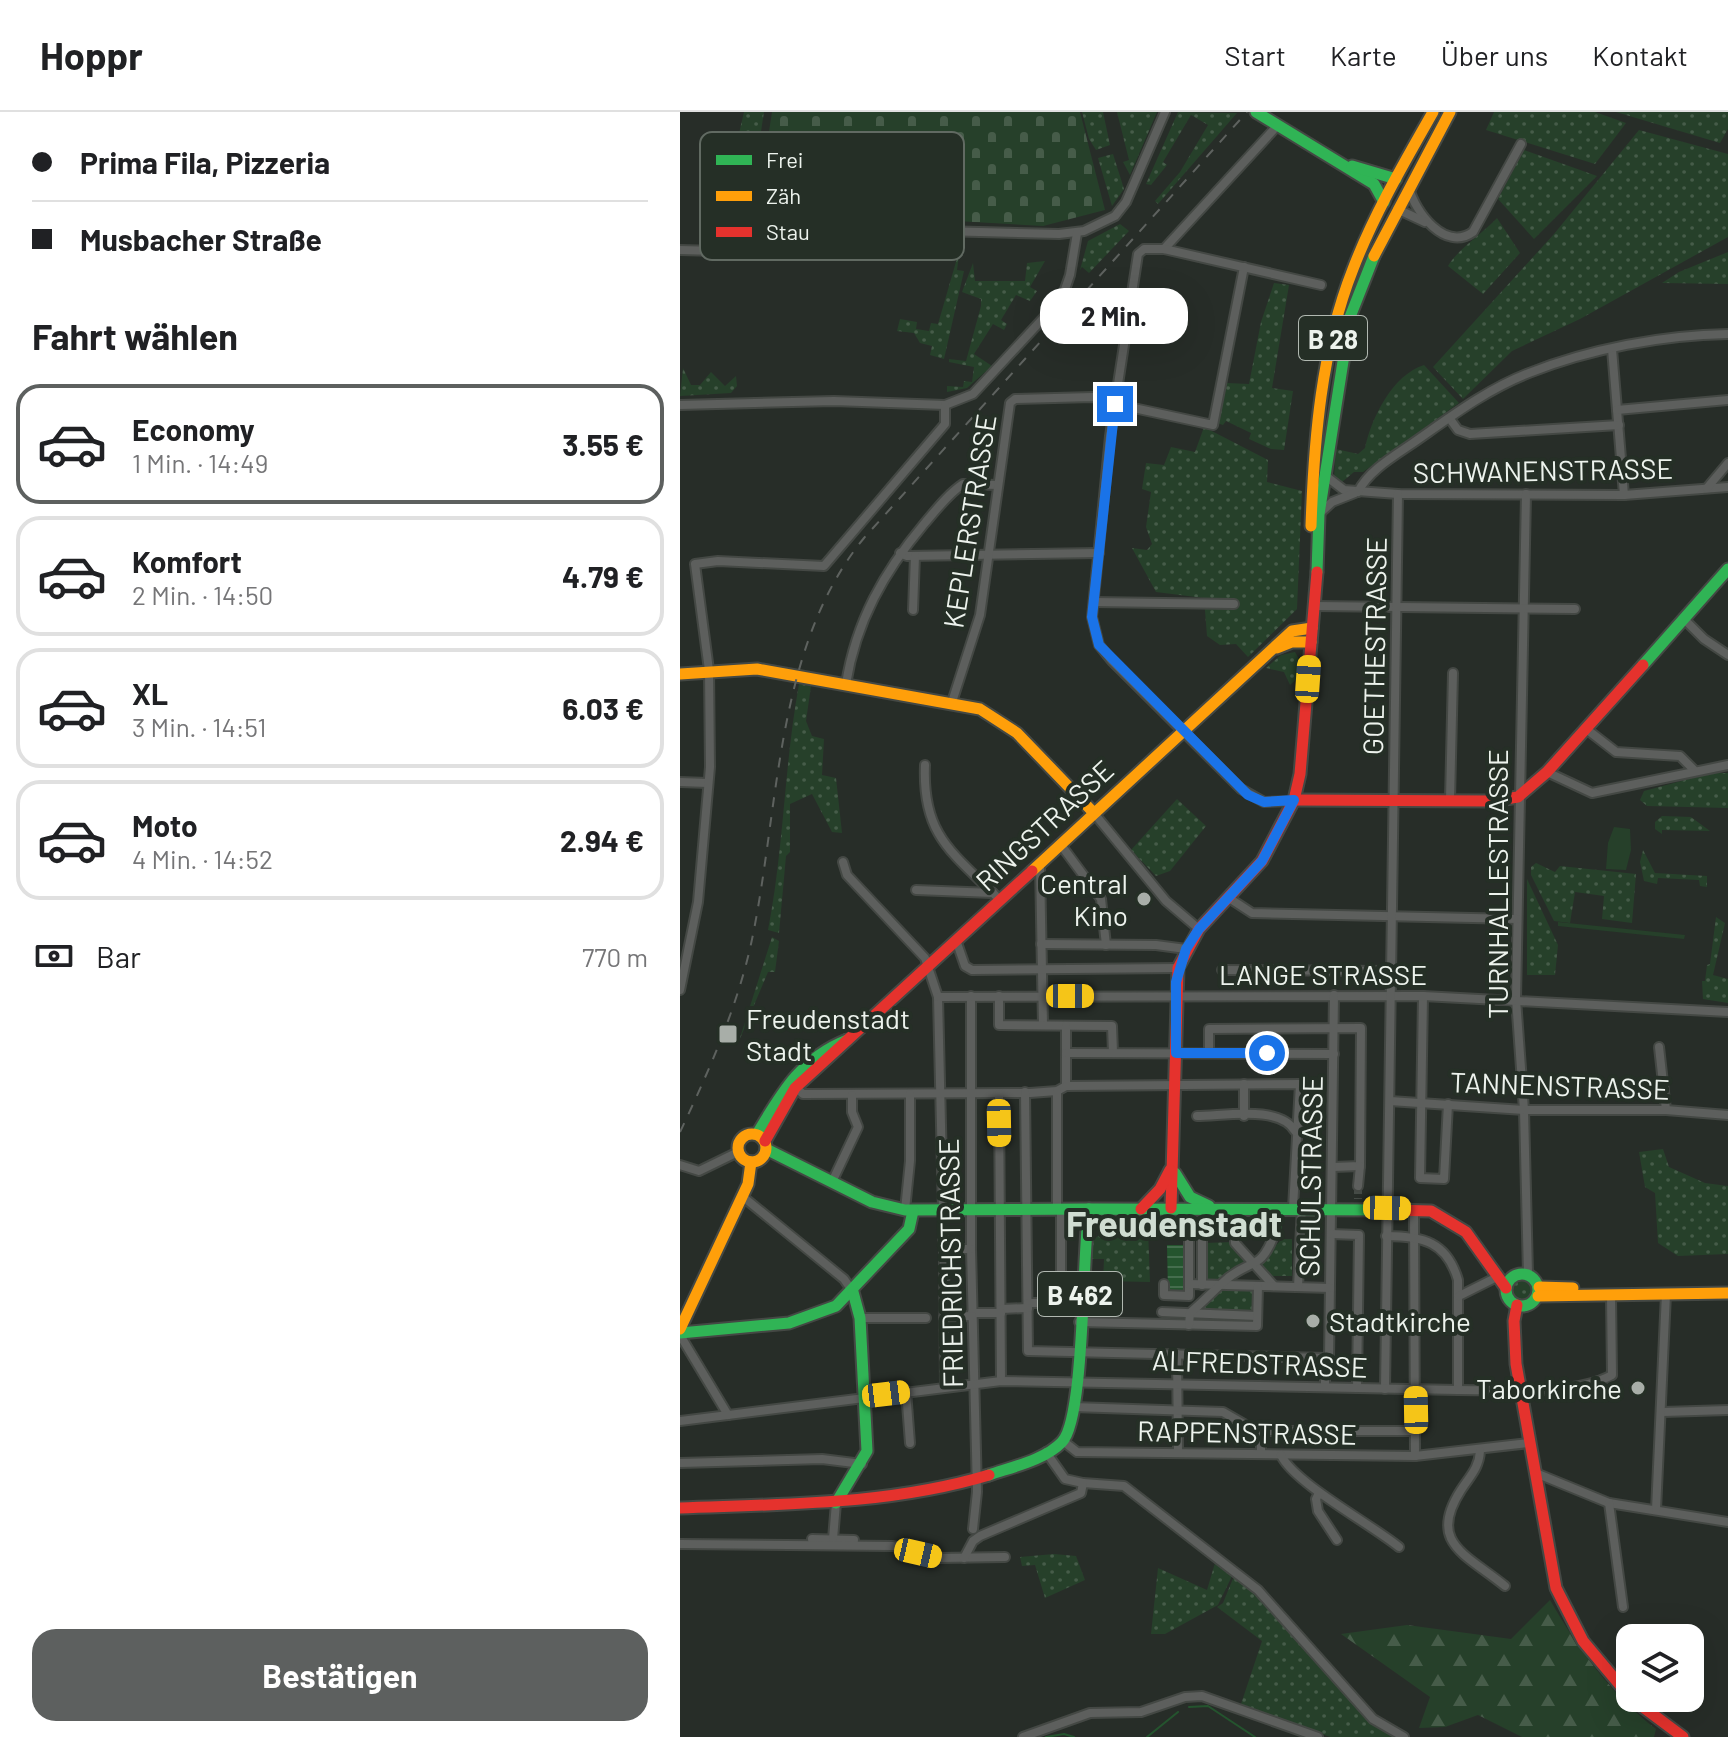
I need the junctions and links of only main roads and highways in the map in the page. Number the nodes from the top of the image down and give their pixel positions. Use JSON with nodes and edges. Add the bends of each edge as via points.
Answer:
{"nodes":[{"id":1,"x":1256,"y":112,"type":"edge"},
{"id":2,"x":1433,"y":112,"type":"edge"},
{"id":3,"x":1450,"y":112,"type":"edge"},
{"id":4,"x":1340,"y":163,"type":"junction"},
{"id":5,"x":1396,"y":179,"type":"junction"},
{"id":6,"x":1409,"y":187,"type":"junction"},
{"id":7,"x":1384,"y":202,"type":"junction"},
{"id":8,"x":1397,"y":209,"type":"junction"},
{"id":9,"x":1312,"y":483,"type":"junction"},
{"id":10,"x":1319,"y":514,"type":"junction"},
{"id":11,"x":1728,"y":569,"type":"edge"},
{"id":12,"x":1312,"y":628,"type":"junction"},
{"id":13,"x":1311,"y":642,"type":"junction"},
{"id":14,"x":1270,"y":652,"type":"junction"},
{"id":15,"x":680,"y":674,"type":"edge"},
{"id":16,"x":1294,"y":800,"type":"junction"},
{"id":17,"x":1093,"y":812,"type":"junction"},
{"id":18,"x":763,"y":1141,"type":"junction"},
{"id":19,"x":751,"y":1162,"type":"junction"},
{"id":20,"x":1172,"y":1167,"type":"junction"},
{"id":21,"x":1171,"y":1208,"type":"junction"},
{"id":22,"x":1212,"y":1208,"type":"junction"},
{"id":23,"x":1089,"y":1209,"type":"junction"},
{"id":24,"x":1141,"y":1209,"type":"junction"},
{"id":25,"x":909,"y":1211,"type":"junction"},
{"id":26,"x":1484,"y":1256,"type":"junction"},
{"id":27,"x":1515,"y":1275,"type":"junction"},
{"id":28,"x":1506,"y":1288,"type":"junction"},
{"id":29,"x":1538,"y":1291,"type":"junction"},
{"id":30,"x":853,"y":1292,"type":"junction"},
{"id":31,"x":1728,"y":1293,"type":"edge"},
{"id":32,"x":1517,"y":1305,"type":"junction"},
{"id":33,"x":680,"y":1332,"type":"edge"},
{"id":34,"x":836,"y":1503,"type":"junction"},
{"id":35,"x":680,"y":1508,"type":"edge"},
{"id":36,"x":1616,"y":1683,"type":"edge"},
{"id":37,"x":1649,"y":1712,"type":"edge"},
{"id":38,"x":1683,"y":1737,"type":"edge"}],
"edges":[{"from":1,"to":4,"type":"main road"},
{"from":2,"to":5,"type":"main road","number":"B 28"},
{"from":3,"to":6,"type":"main road","number":"B 28"},
{"from":4,"to":5,"type":"main road"},
{"from":4,"to":7,"type":"main road","via":[[1378,187]]},
{"from":5,"to":6,"type":"main road"},
{"from":5,"to":7,"type":"main road","number":"B 28"},
{"from":6,"to":8,"type":"main road","number":"B 28"},
{"from":7,"to":8,"type":"main road"},
{"from":7,"to":9,"type":"main road","number":"B 28","via":[[1341,305]]},
{"from":8,"to":10,"type":"main road","number":"B 28","via":[[1350,317]]},
{"from":9,"to":10,"type":"main road","number":"B 28"},
{"from":9,"to":12,"type":"main road","number":"B 28"},
{"from":10,"to":12,"type":"main road","number":"B 28"},
{"from":11,"to":16,"type":"main road","via":[[1547,772],[1518,797]]},
{"from":12,"to":13,"type":"main road","number":"B 28"},
{"from":12,"to":14,"type":"main road","name":"RINGSTRASSE","via":[[1292,631]]},
{"from":13,"to":14,"type":"main road","name":"RINGSTRASSE","via":[[1292,642]]},
{"from":13,"to":16,"type":"main road","number":"B 28"},
{"from":14,"to":17,"type":"main road","name":"RINGSTRASSE"},
{"from":15,"to":17,"type":"main road","via":[[757,669],[980,709],[1001,720]]},
{"from":16,"to":20,"type":"main road","number":"B 28","via":[[1262,861],[1199,929],[1178,968]]},
{"from":17,"to":18,"type":"main road","name":"RINGSTRASSE","via":[[1040,864],[997,896],[854,1037],[793,1082]]},
{"from":18,"to":19,"type":"main road","via":[[763,1157]]},
{"from":18,"to":19,"type":"main road","via":[[743,1136],[738,1152]]},
{"from":18,"to":25,"type":"main road","via":[[872,1202]]},
{"from":19,"to":33,"type":"main road","via":[[742,1196]]},
{"from":20,"to":21,"type":"main road","number":"B 28"},
{"from":20,"to":22,"type":"main road","via":[[1190,1197]]},
{"from":20,"to":24,"type":"main road"},
{"from":21,"to":22,"type":"main road"},
{"from":21,"to":24,"type":"main road"},
{"from":22,"to":26,"type":"main road","via":[[1358,1204],[1436,1212],[1456,1224]]},
{"from":23,"to":24,"type":"main road"},
{"from":23,"to":25,"type":"main road"},
{"from":23,"to":34,"type":"main road","number":"B 462","via":[[1082,1245],[1077,1380],[1063,1441],[976,1479],[913,1494]]},
{"from":25,"to":30,"type":"main road","via":[[909,1229]]},
{"from":26,"to":27,"type":"main road"},
{"from":26,"to":28,"type":"main road"},
{"from":27,"to":28,"type":"main road"},
{"from":27,"to":29,"type":"main road","via":[[1528,1274]]},
{"from":28,"to":32,"type":"main road","via":[[1508,1299]]},
{"from":29,"to":31,"type":"main road"},
{"from":29,"to":32,"type":"main road","via":[[1529,1305]]},
{"from":30,"to":33,"type":"main road","via":[[824,1312],[789,1323]]},
{"from":30,"to":34,"type":"main road","via":[[860,1318],[867,1451]]},
{"from":32,"to":36,"type":"main road","via":[[1520,1390],[1550,1563],[1560,1600]]},
{"from":34,"to":35,"type":"main road"},
{"from":37,"to":38,"type":"main road"}]}
